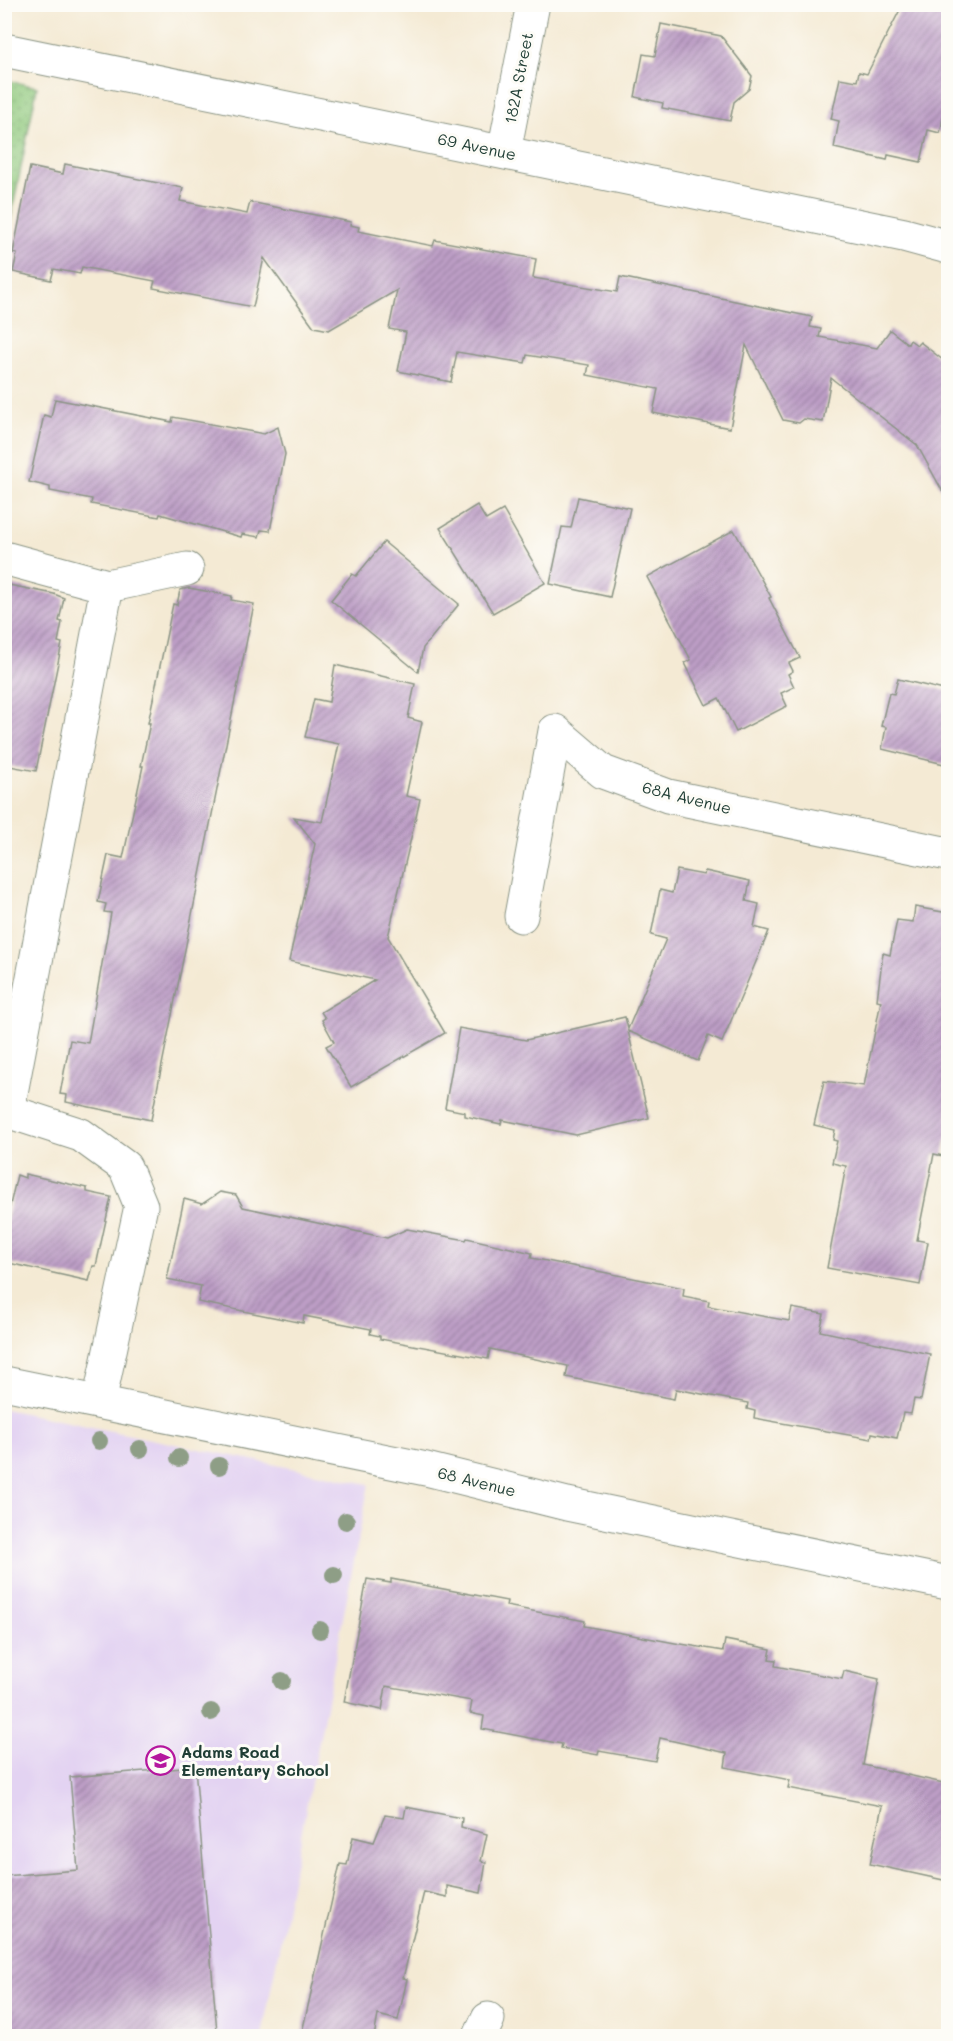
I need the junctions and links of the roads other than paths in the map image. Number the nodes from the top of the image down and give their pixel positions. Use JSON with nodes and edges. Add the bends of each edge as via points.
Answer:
{"nodes":[{"id":1,"x":533,"y":4,"type":"edge"},
{"id":2,"x":4,"y":50,"type":"edge"},
{"id":3,"x":504,"y":152,"type":"junction"},
{"id":4,"x":948,"y":248,"type":"edge"},
{"id":5,"x":4,"y":558,"type":"edge"},
{"id":6,"x":187,"y":569,"type":"dead end"},
{"id":7,"x":107,"y":586,"type":"junction"},
{"id":8,"x":948,"y":854,"type":"edge"},
{"id":9,"x":521,"y":916,"type":"dead end"},
{"id":10,"x":6,"y":1110,"type":"edge"},
{"id":11,"x":4,"y":1383,"type":"edge"},
{"id":12,"x":99,"y":1402,"type":"junction"},
{"id":13,"x":948,"y":1583,"type":"edge"}],
"edges":[{"from":1,"to":3,"type":"street","name":"182A Street"},
{"from":2,"to":3,"type":"street","name":"69 Avenue"},
{"from":3,"to":4,"type":"street","name":"69 Avenue","via":[[904,235]]},
{"from":5,"to":7,"type":"street"},
{"from":6,"to":7,"type":"street"},
{"from":7,"to":10,"type":"street"},
{"from":8,"to":9,"type":"street","name":"68A Avenue","via":[[668,796],[603,772],[555,731]]},
{"from":10,"to":12,"type":"street","via":[[81,1135],[125,1167],[141,1206]]},
{"from":11,"to":12,"type":"street","name":"68 Avenue"},
{"from":12,"to":13,"type":"street","name":"68 Avenue"}]}
